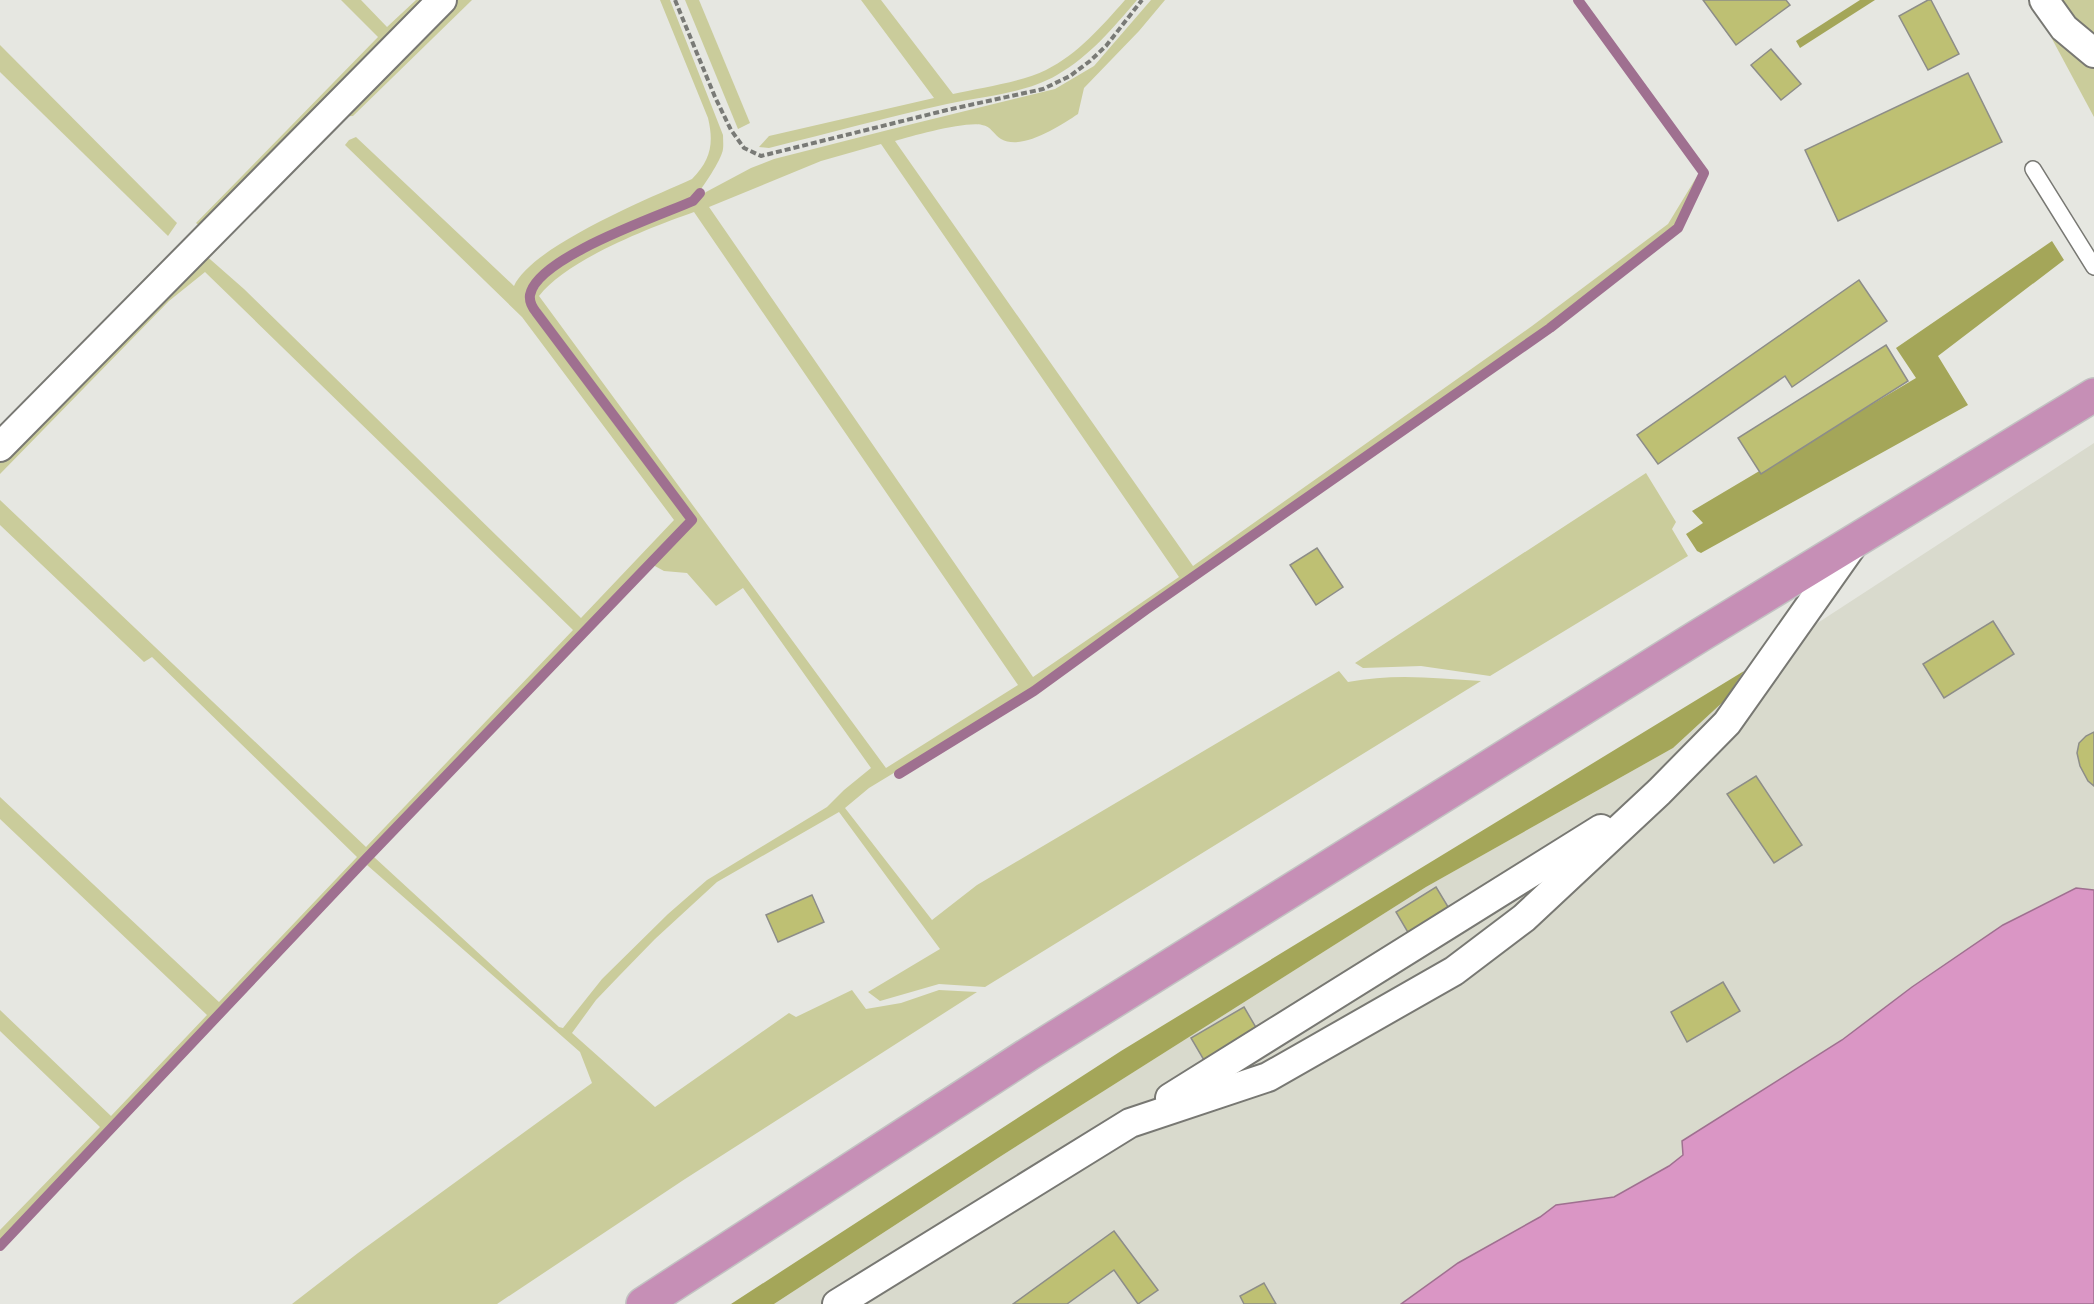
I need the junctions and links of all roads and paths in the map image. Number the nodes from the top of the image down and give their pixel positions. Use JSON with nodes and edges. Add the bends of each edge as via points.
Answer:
{"nodes":[{"id":1,"x":442,"y":0,"type":"edge"},
{"id":2,"x":675,"y":0,"type":"edge"},
{"id":3,"x":1142,"y":0,"type":"edge"},
{"id":4,"x":2044,"y":0,"type":"edge"},
{"id":5,"x":2094,"y":53,"type":"edge"},
{"id":6,"x":2033,"y":169,"type":"dead end"},
{"id":7,"x":2094,"y":267,"type":"edge"},
{"id":8,"x":2094,"y":395,"type":"edge"},
{"id":9,"x":0,"y":447,"type":"edge"},
{"id":10,"x":1857,"y":539,"type":"junction"},
{"id":11,"x":1659,"y":792,"type":"junction"},
{"id":12,"x":1130,"y":1123,"type":"junction"},
{"id":13,"x":642,"y":1304,"type":"edge"},
{"id":14,"x":837,"y":1304,"type":"edge"}],
"edges":[{"from":1,"to":9,"type":"street"},
{"from":2,"to":3,"type":"path","via":[[731,130],[744,148],[761,156],[1043,89],[1090,61]]},
{"from":4,"to":5,"type":"street","via":[[2064,28]]},
{"from":6,"to":7,"type":"lane"},
{"from":8,"to":10,"type":"highway"},
{"from":10,"to":11,"type":"street","via":[[1727,723]]},
{"from":10,"to":13,"type":"highway","via":[[1032,1052]]},
{"from":11,"to":12,"type":"street"},
{"from":11,"to":12,"type":"street","via":[[1524,918],[1454,971],[1268,1077]]},
{"from":12,"to":14,"type":"street"}]}
